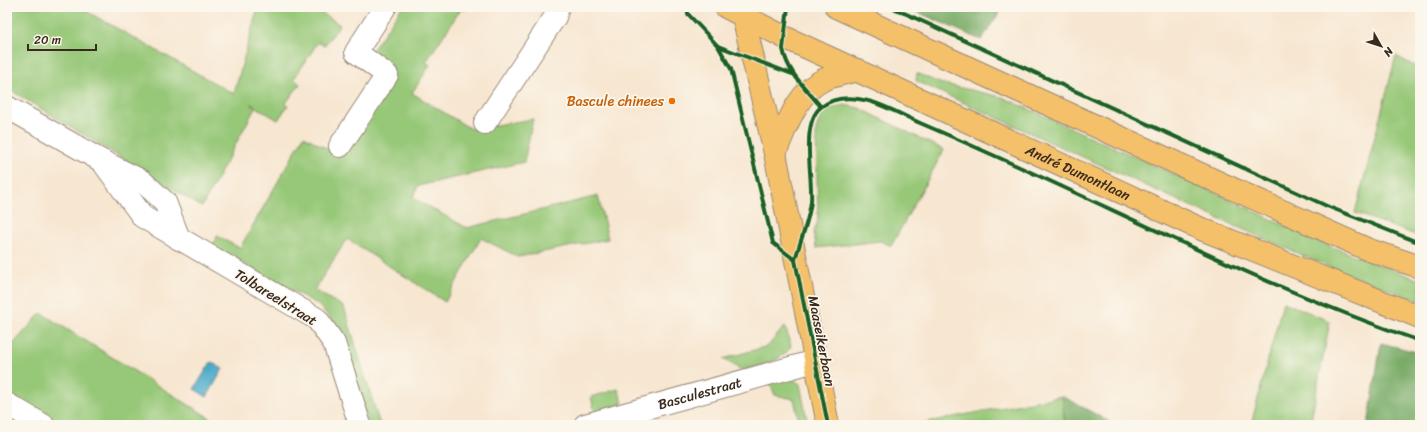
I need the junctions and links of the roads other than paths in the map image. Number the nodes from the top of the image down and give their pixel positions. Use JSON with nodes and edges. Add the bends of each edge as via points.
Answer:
{"nodes":[{"id":1,"x":385,"y":7,"type":"edge"},
{"id":2,"x":558,"y":7,"type":"edge"},
{"id":3,"x":836,"y":7,"type":"edge"},
{"id":4,"x":736,"y":10,"type":"edge"},
{"id":5,"x":858,"y":70,"type":"junction"},
{"id":6,"x":7,"y":107,"type":"edge"},
{"id":7,"x":484,"y":123,"type":"dead end"},
{"id":8,"x":340,"y":146,"type":"dead end"},
{"id":9,"x":775,"y":153,"type":"junction"},
{"id":10,"x":1420,"y":267,"type":"edge"},
{"id":11,"x":1420,"y":317,"type":"edge"},
{"id":12,"x":815,"y":361,"type":"junction"},
{"id":13,"x":7,"y":404,"type":"edge"},
{"id":14,"x":43,"y":425,"type":"edge"},
{"id":15,"x":360,"y":425,"type":"edge"},
{"id":16,"x":585,"y":425,"type":"edge"},
{"id":17,"x":828,"y":425,"type":"edge"}],
"edges":[{"from":1,"to":8,"type":"street","via":[[356,52],[387,74]]},
{"from":2,"to":7,"type":"street","via":[[554,17]]},
{"from":3,"to":10,"type":"main road","via":[[1369,250]]},
{"from":4,"to":5,"type":"main road","name":"André Dumontlaan","via":[[784,37]]},
{"from":4,"to":9,"type":"main road","name":"Maaseikerbaan"},
{"from":5,"to":9,"type":"main road","via":[[822,81],[799,101]]},
{"from":5,"to":11,"type":"main road","name":"André Dumontlaan","via":[[1199,228]]},
{"from":6,"to":15,"type":"street","name":"Tolbareelstraat","via":[[102,161],[143,217],[317,319],[334,343]]},
{"from":9,"to":12,"type":"main road","name":"Maaseikerbaan"},
{"from":12,"to":16,"type":"street","name":"Basculestraat"},
{"from":12,"to":17,"type":"main road","name":"Maaseikerbaan"},
{"from":13,"to":14,"type":"street"}]}
